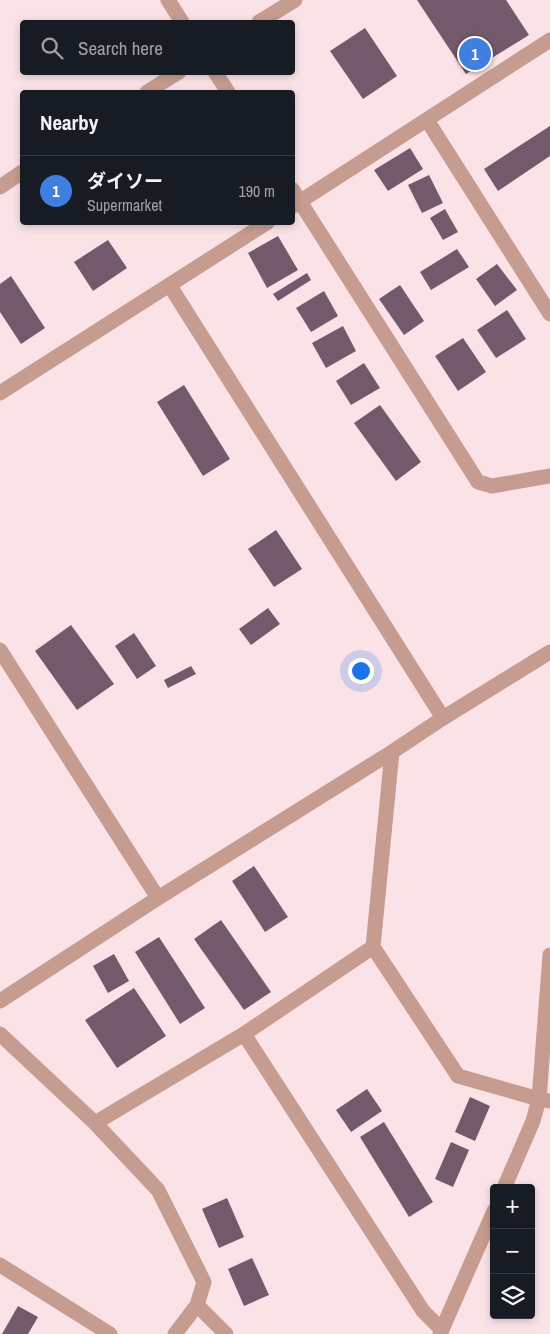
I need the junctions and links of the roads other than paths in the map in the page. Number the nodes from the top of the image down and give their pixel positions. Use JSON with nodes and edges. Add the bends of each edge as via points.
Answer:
{"nodes":[{"id":1,"x":168,"y":0,"type":"edge"},
{"id":2,"x":295,"y":0,"type":"edge"},
{"id":3,"x":181,"y":20,"type":"edge"},
{"id":4,"x":262,"y":20,"type":"edge"},
{"id":5,"x":550,"y":40,"type":"edge"},
{"id":6,"x":174,"y":75,"type":"edge"},
{"id":7,"x":217,"y":75,"type":"edge"},
{"id":8,"x":151,"y":90,"type":"edge"},
{"id":9,"x":227,"y":90,"type":"edge"},
{"id":10,"x":427,"y":120,"type":"junction"},
{"id":11,"x":20,"y":173,"type":"edge"},
{"id":12,"x":0,"y":187,"type":"edge"},
{"id":13,"x":295,"y":199,"type":"edge"},
{"id":14,"x":263,"y":225,"type":"edge"},
{"id":15,"x":170,"y":286,"type":"junction"},
{"id":16,"x":550,"y":314,"type":"edge"},
{"id":17,"x":0,"y":393,"type":"edge"},
{"id":18,"x":550,"y":476,"type":"edge"},
{"id":19,"x":0,"y":650,"type":"edge"},
{"id":20,"x":550,"y":652,"type":"edge"},
{"id":21,"x":442,"y":718,"type":"junction"},
{"id":22,"x":392,"y":752,"type":"junction"},
{"id":23,"x":158,"y":898,"type":"junction"},
{"id":24,"x":374,"y":947,"type":"junction"},
{"id":25,"x":550,"y":956,"type":"edge"},
{"id":26,"x":0,"y":1001,"type":"edge"},
{"id":27,"x":0,"y":1034,"type":"edge"},
{"id":28,"x":244,"y":1034,"type":"junction"},
{"id":29,"x":545,"y":1100,"type":"edge"},
{"id":30,"x":95,"y":1124,"type":"junction"},
{"id":31,"x":506,"y":1184,"type":"edge"},
{"id":32,"x":490,"y":1220,"type":"edge"},
{"id":33,"x":0,"y":1265,"type":"edge"},
{"id":34,"x":197,"y":1305,"type":"junction"},
{"id":35,"x":441,"y":1332,"type":"edge"},
{"id":36,"x":110,"y":1334,"type":"edge"},
{"id":37,"x":175,"y":1334,"type":"edge"},
{"id":38,"x":226,"y":1334,"type":"edge"}],
"edges":[{"from":1,"to":3,"type":"street"},
{"from":2,"to":4,"type":"street"},
{"from":5,"to":10,"type":"street"},
{"from":6,"to":8,"type":"street"},
{"from":7,"to":9,"type":"street"},
{"from":10,"to":13,"type":"street"},
{"from":10,"to":16,"type":"street"},
{"from":11,"to":12,"type":"street"},
{"from":13,"to":18,"type":"street","via":[[478,482],[492,486]]},
{"from":14,"to":15,"type":"street"},
{"from":15,"to":17,"type":"street"},
{"from":15,"to":21,"type":"street"},
{"from":19,"to":23,"type":"street"},
{"from":20,"to":21,"type":"street"},
{"from":21,"to":22,"type":"street"},
{"from":22,"to":23,"type":"street"},
{"from":22,"to":24,"type":"street"},
{"from":23,"to":26,"type":"street"},
{"from":24,"to":28,"type":"street"},
{"from":24,"to":29,"type":"street","via":[[458,1076]]},
{"from":25,"to":29,"type":"street"},
{"from":27,"to":30,"type":"street"},
{"from":28,"to":30,"type":"street"},
{"from":28,"to":35,"type":"street","via":[[423,1311]]},
{"from":29,"to":31,"type":"street"},
{"from":30,"to":34,"type":"street","via":[[158,1190],[204,1282]]},
{"from":32,"to":35,"type":"street"},
{"from":33,"to":36,"type":"street"},
{"from":34,"to":37,"type":"street"},
{"from":34,"to":38,"type":"street"}]}
